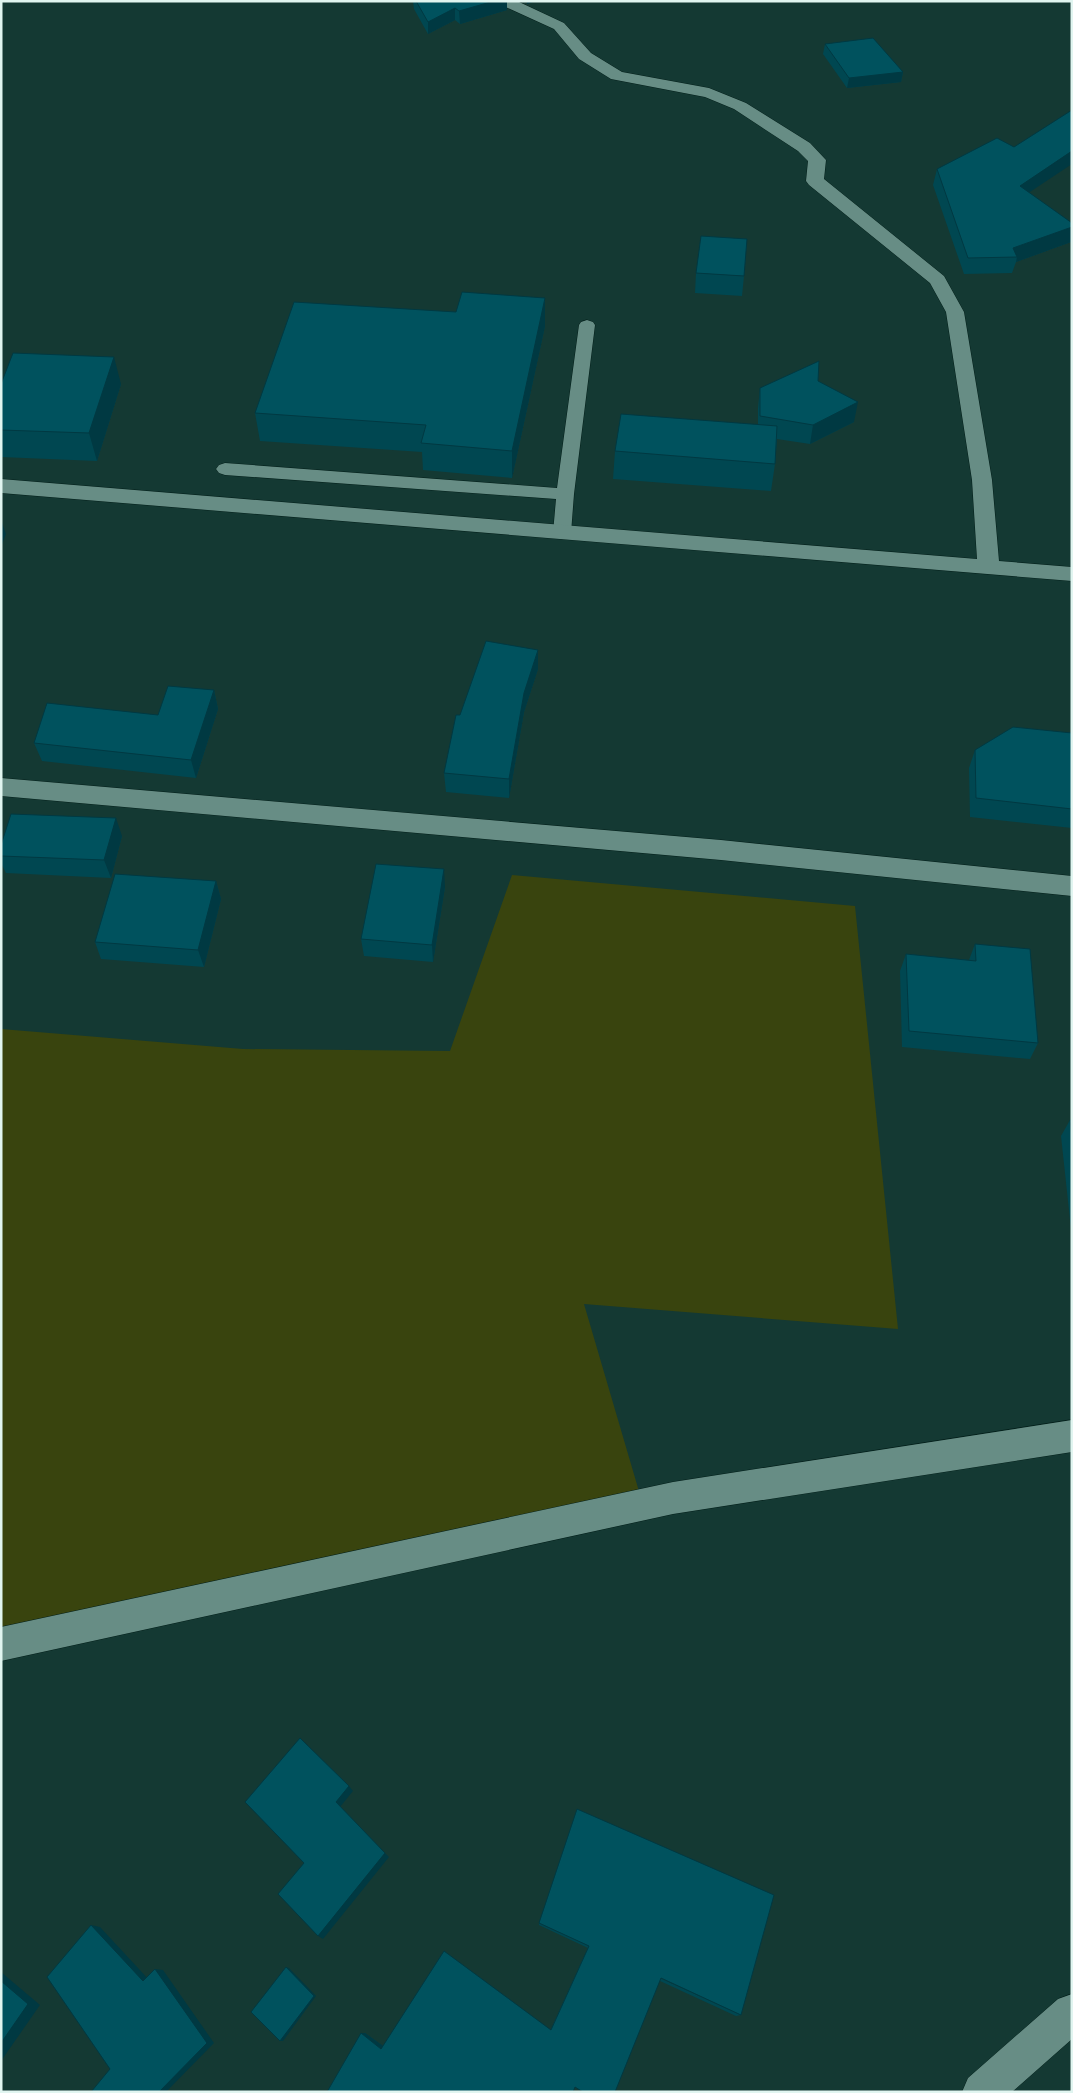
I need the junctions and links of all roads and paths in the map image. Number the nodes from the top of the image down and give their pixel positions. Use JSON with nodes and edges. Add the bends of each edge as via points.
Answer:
{"nodes":[{"id":1,"x":504,"y":1,"type":"edge"},
{"id":2,"x":588,"y":325,"type":"dead end"},
{"id":3,"x":225,"y":469,"type":"dead end"},
{"id":4,"x":1,"y":486,"type":"edge"},
{"id":5,"x":565,"y":494,"type":"junction"},
{"id":6,"x":562,"y":533,"type":"junction"},
{"id":7,"x":989,"y":567,"type":"junction"},
{"id":8,"x":1072,"y":574,"type":"edge"},
{"id":9,"x":1,"y":787,"type":"edge"},
{"id":10,"x":1072,"y":886,"type":"edge"},
{"id":11,"x":1072,"y":1436,"type":"edge"},
{"id":12,"x":1,"y":1644,"type":"edge"},
{"id":13,"x":1072,"y":2013,"type":"edge"},
{"id":14,"x":982,"y":2092,"type":"edge"}],
"edges":[{"from":1,"to":7,"type":"street","via":[[559,26],[584,56],[617,76],[709,93],[748,111],[804,147],[817,160],[815,181],[937,280],[955,312],[982,480]]},
{"from":2,"to":5,"type":"lane"},
{"from":3,"to":5,"type":"lane"},
{"from":4,"to":6,"type":"street"},
{"from":5,"to":6,"type":"lane"},
{"from":6,"to":7,"type":"street"},
{"from":7,"to":8,"type":"street"},
{"from":9,"to":10,"type":"street","via":[[701,848]]},
{"from":11,"to":12,"type":"street","via":[[673,1498]]},
{"from":13,"to":14,"type":"street"}]}
